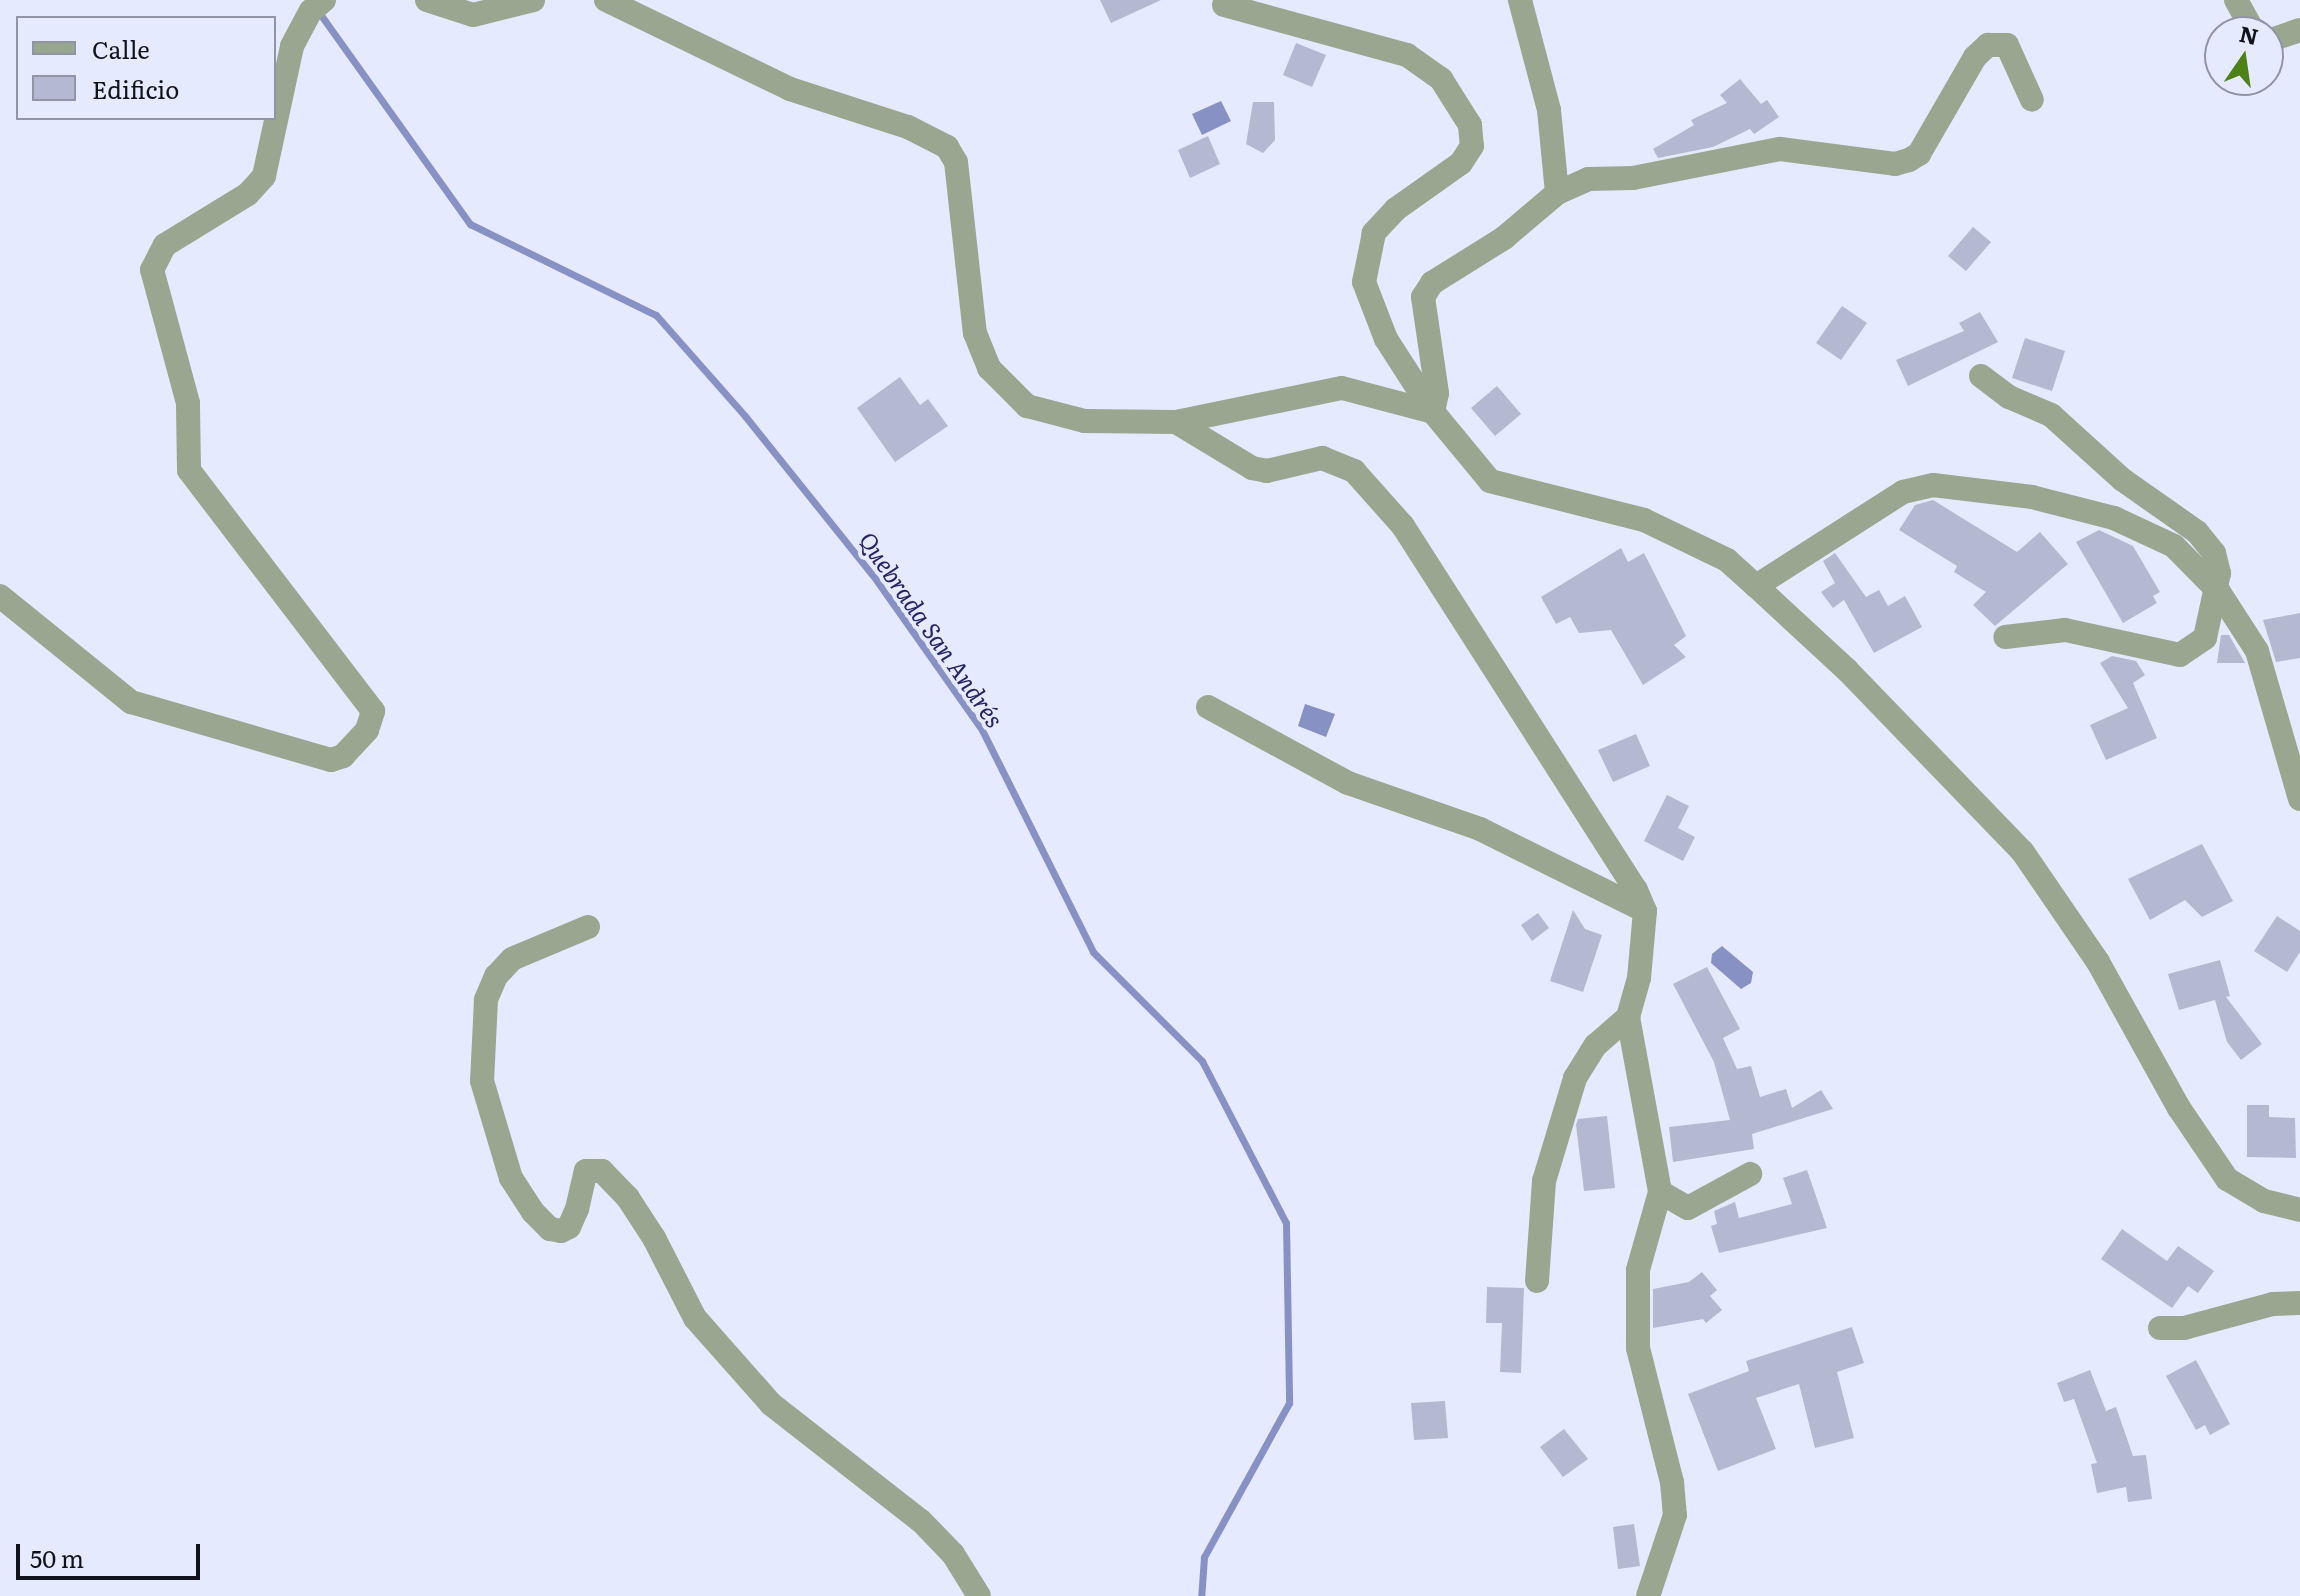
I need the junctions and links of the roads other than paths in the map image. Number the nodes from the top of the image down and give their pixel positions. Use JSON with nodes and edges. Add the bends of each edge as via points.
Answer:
{"nodes":[{"id":1,"x":427,"y":0,"type":"edge"},
{"id":2,"x":533,"y":0,"type":"edge"},
{"id":3,"x":606,"y":0,"type":"edge"},
{"id":4,"x":1520,"y":0,"type":"edge"},
{"id":5,"x":1224,"y":5,"type":"dead end"},
{"id":6,"x":318,"y":6,"type":"edge"},
{"id":7,"x":2032,"y":100,"type":"dead end"},
{"id":8,"x":1557,"y":193,"type":"junction"},
{"id":9,"x":1981,"y":376,"type":"dead end"},
{"id":10,"x":1433,"y":412,"type":"junction"},
{"id":11,"x":1176,"y":422,"type":"junction"},
{"id":12,"x":1756,"y":586,"type":"junction"},
{"id":13,"x":2219,"y":592,"type":"junction"},
{"id":14,"x":0,"y":596,"type":"edge"},
{"id":15,"x":2005,"y":637,"type":"dead end"},
{"id":16,"x":1208,"y":707,"type":"dead end"},
{"id":17,"x":2300,"y":799,"type":"edge"},
{"id":18,"x":1645,"y":911,"type":"junction"},
{"id":19,"x":588,"y":927,"type":"dead end"},
{"id":20,"x":1628,"y":1017,"type":"junction"},
{"id":21,"x":1750,"y":1174,"type":"dead end"},
{"id":22,"x":1660,"y":1192,"type":"junction"},
{"id":23,"x":2300,"y":1210,"type":"edge"},
{"id":24,"x":1537,"y":1281,"type":"dead end"},
{"id":25,"x":2300,"y":1303,"type":"edge"},
{"id":26,"x":2160,"y":1328,"type":"dead end"},
{"id":27,"x":979,"y":1596,"type":"edge"},
{"id":28,"x":1648,"y":1596,"type":"edge"}],
"edges":[{"from":1,"to":2,"type":"street","via":[[473,15]]},
{"from":3,"to":11,"type":"street","via":[[790,89],[936,138],[956,162],[973,324],[989,368],[1009,393],[1027,406],[1085,421]]},
{"from":4,"to":8,"type":"street","via":[[1549,110]]},
{"from":5,"to":10,"type":"street","via":[[1407,55],[1441,79],[1470,125],[1472,146],[1461,163],[1396,209],[1374,233],[1364,282],[1386,339]]},
{"from":6,"to":14,"type":"street","via":[[292,46],[264,176],[248,194],[165,245],[152,270],[188,403],[189,470],[373,711],[367,730],[343,756],[331,760],[131,702]]},
{"from":7,"to":8,"type":"street","via":[[2007,45],[1988,45],[1975,57],[1919,154],[1909,160],[1895,164],[1780,149],[1633,178],[1588,179]]},
{"from":8,"to":10,"type":"street","via":[[1504,238],[1432,283],[1423,297],[1437,393]]},
{"from":9,"to":13,"type":"street","via":[[2009,397],[2051,415],[2123,480],[2197,532],[2214,553]]},
{"from":10,"to":11,"type":"street","via":[[1342,388]]},
{"from":10,"to":12,"type":"street","via":[[1490,481],[1644,520],[1727,560]]},
{"from":11,"to":18,"type":"street","via":[[1252,468],[1267,471],[1322,458],[1354,471],[1403,526]]},
{"from":12,"to":13,"type":"street","via":[[1903,492],[1933,485],[2032,497],[2114,518],[2174,546]]},
{"from":12,"to":23,"type":"street","via":[[1847,670],[2022,851],[2098,962],[2179,1108],[2227,1179],[2264,1201]]},
{"from":13,"to":15,"type":"street","via":[[2205,638],[2180,655],[2065,630]]},
{"from":13,"to":17,"type":"street","via":[[2257,651]]},
{"from":16,"to":18,"type":"street","via":[[1348,783],[1480,829]]},
{"from":18,"to":20,"type":"street","via":[[1639,978]]},
{"from":19,"to":27,"type":"street","via":[[512,959],[496,976],[486,1000],[482,1081],[511,1178],[533,1212],[550,1229],[561,1231],[569,1227],[586,1171],[602,1171],[628,1198],[704,1329],[771,1404],[921,1521],[953,1554]]},
{"from":20,"to":22,"type":"street"},
{"from":20,"to":24,"type":"street","via":[[1596,1045],[1575,1078],[1544,1181]]},
{"from":21,"to":22,"type":"street","via":[[1688,1208]]},
{"from":22,"to":28,"type":"street","via":[[1638,1270],[1638,1348],[1672,1482],[1675,1515]]},
{"from":25,"to":26,"type":"street","via":[[2273,1304],[2184,1328]]}]}
